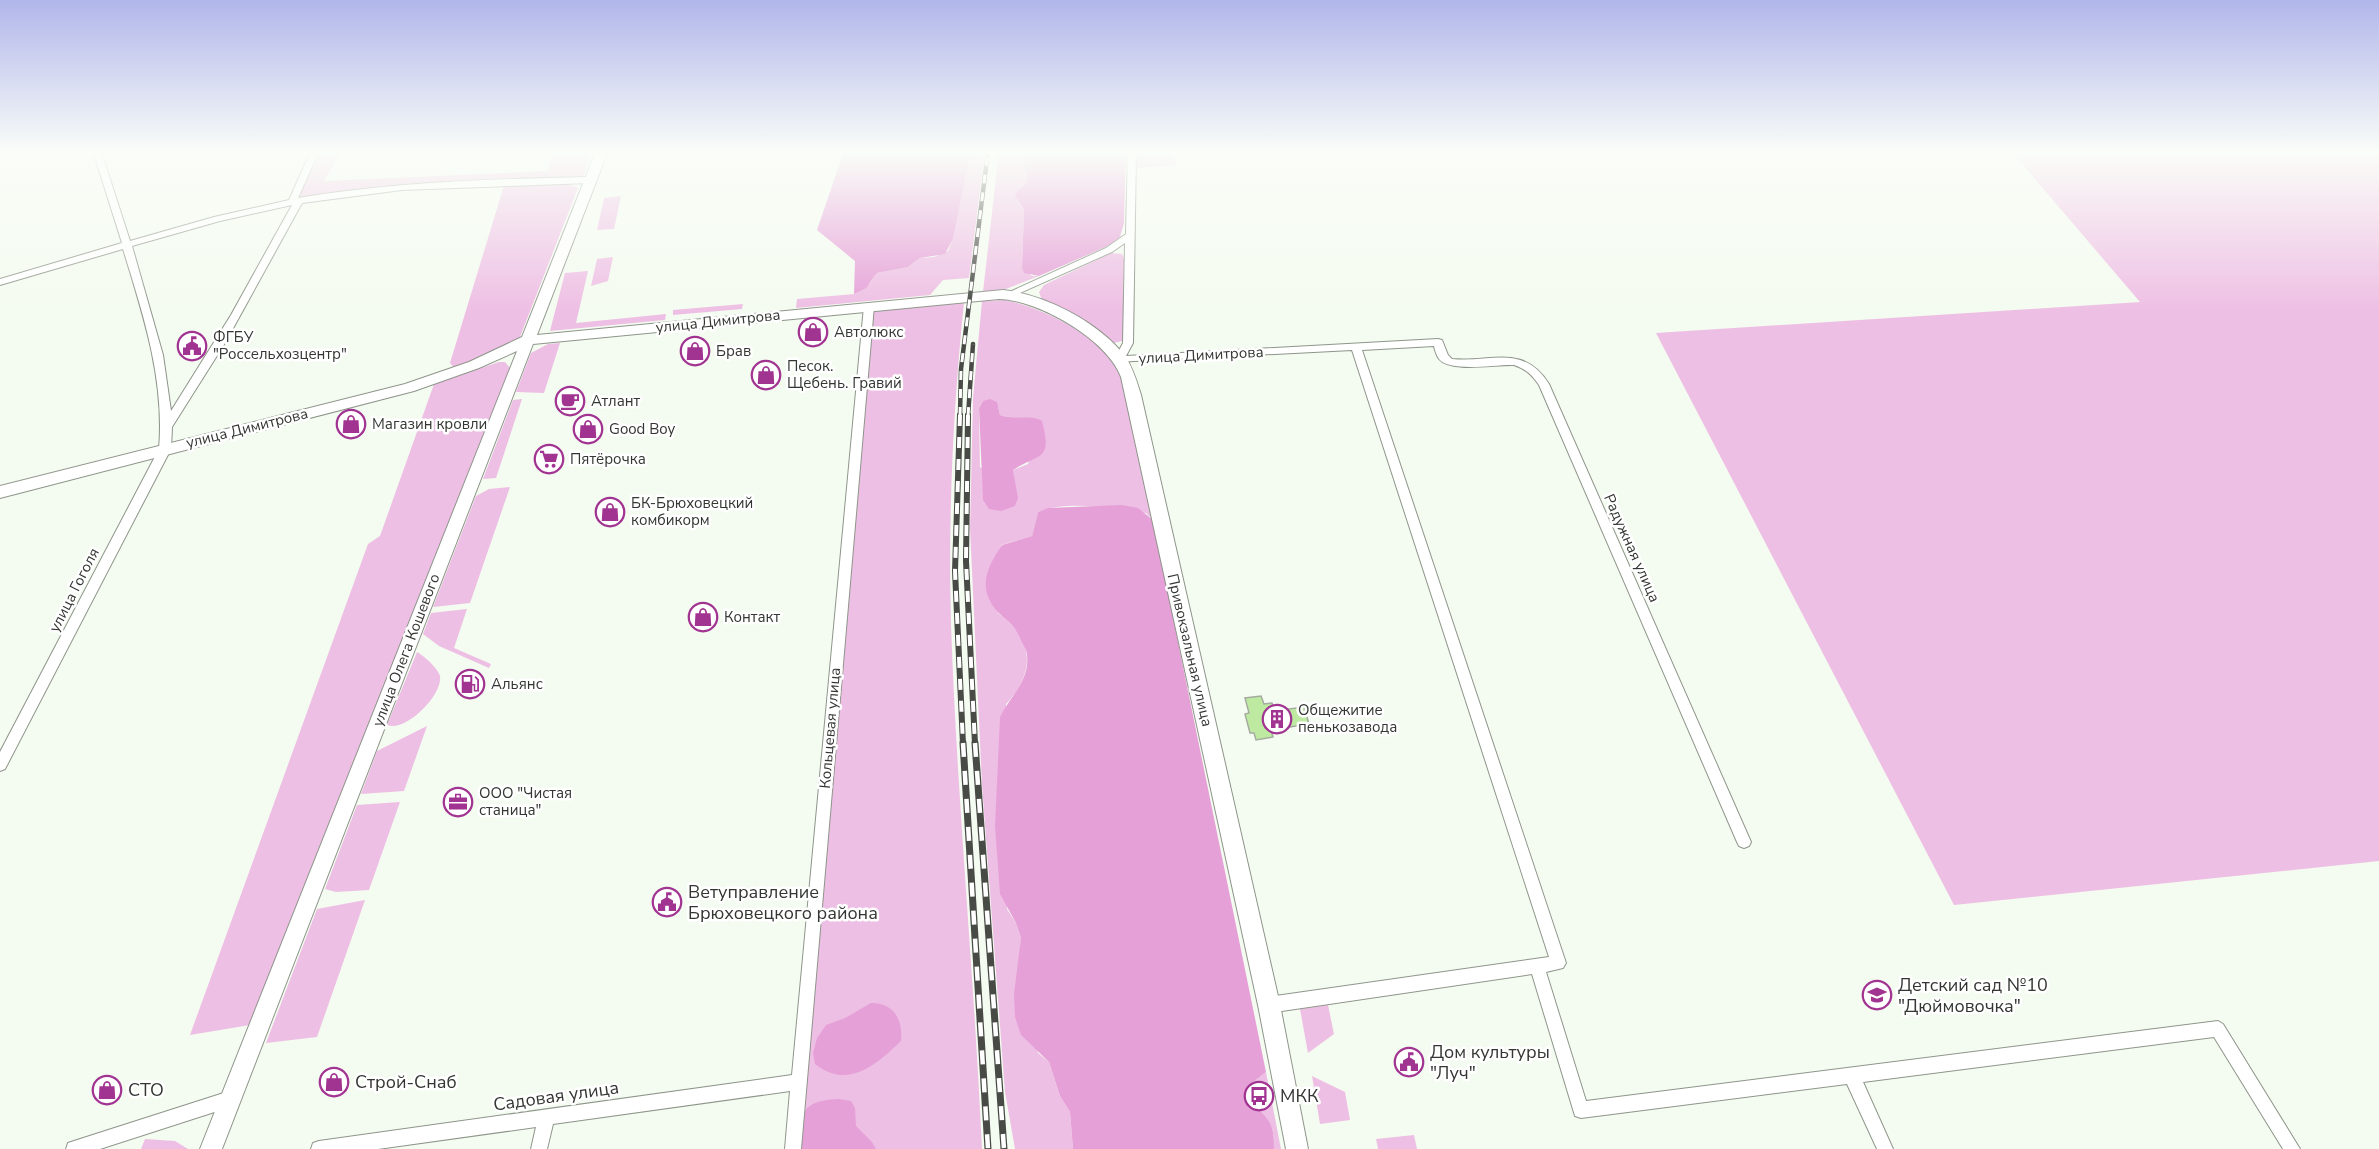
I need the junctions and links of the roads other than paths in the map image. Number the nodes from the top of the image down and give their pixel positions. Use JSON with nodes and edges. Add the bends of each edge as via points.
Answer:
{"nodes":[{"id":1,"x":115,"y":205,"type":"edge"},
{"id":2,"x":283,"y":205,"type":"edge"},
{"id":3,"x":294,"y":205,"type":"edge"},
{"id":4,"x":580,"y":205,"type":"edge"},
{"id":5,"x":1131,"y":205,"type":"edge"},
{"id":6,"x":1129,"y":236,"type":"junction"},
{"id":7,"x":128,"y":246,"type":"junction"},
{"id":8,"x":1039,"y":281,"type":"junction"},
{"id":9,"x":0,"y":282,"type":"edge"},
{"id":10,"x":1008,"y":295,"type":"junction"},
{"id":11,"x":869,"y":306,"type":"junction"},
{"id":12,"x":1041,"y":306,"type":"junction"},
{"id":13,"x":528,"y":340,"type":"junction"},
{"id":14,"x":1438,"y":342,"type":"joint"},
{"id":15,"x":1356,"y":347,"type":"junction"},
{"id":16,"x":1119,"y":360,"type":"junction"},
{"id":17,"x":167,"y":426,"type":"junction"},
{"id":18,"x":165,"y":449,"type":"junction"},
{"id":19,"x":0,"y":492,"type":"edge"},
{"id":20,"x":0,"y":765,"type":"edge"},
{"id":21,"x":1744,"y":842,"type":"dead end"},
{"id":22,"x":1537,"y":966,"type":"junction"},
{"id":23,"x":1269,"y":1005,"type":"junction"},
{"id":24,"x":1852,"y":1076,"type":"junction"},
{"id":25,"x":797,"y":1082,"type":"junction"},
{"id":26,"x":230,"y":1099,"type":"junction"},
{"id":27,"x":546,"y":1117,"type":"junction"},
{"id":28,"x":74,"y":1149,"type":"edge"},
{"id":29,"x":211,"y":1149,"type":"edge"},
{"id":30,"x":319,"y":1149,"type":"edge"},
{"id":31,"x":539,"y":1149,"type":"edge"},
{"id":32,"x":793,"y":1149,"type":"edge"},
{"id":33,"x":1297,"y":1149,"type":"edge"},
{"id":34,"x":1885,"y":1149,"type":"edge"},
{"id":35,"x":2292,"y":1149,"type":"edge"}],
"edges":[{"from":1,"to":7,"type":"street","name":"улица Гоголя"},
{"from":2,"to":7,"type":"street"},
{"from":3,"to":17,"type":"street","name":"улица Гоголя","via":[[244,304]]},
{"from":4,"to":13,"type":"main road","name":"улица Олега Кошевого"},
{"from":5,"to":6,"type":"street"},
{"from":6,"to":8,"type":"street","via":[[1109,250]]},
{"from":6,"to":16,"type":"street","via":[[1128,343]]},
{"from":7,"to":9,"type":"street"},
{"from":7,"to":17,"type":"street","name":"улица Гоголя","via":[[158,353]]},
{"from":8,"to":10,"type":"street"},
{"from":8,"to":12,"type":"street","via":[[1032,293]]},
{"from":10,"to":11,"type":"main road","name":"улица Димитрова"},
{"from":10,"to":12,"type":"main road","name":"улица Димитрова"},
{"from":11,"to":13,"type":"main road","name":"улица Димитрова"},
{"from":11,"to":25,"type":"street","name":"Кольцевая улица"},
{"from":12,"to":16,"type":"main road","name":"улица Димитрова","via":[[1093,335]]},
{"from":13,"to":18,"type":"main road","name":"улица Димитрова","via":[[474,366],[416,386]]},
{"from":13,"to":26,"type":"main road","name":"улица Олега Кошевого"},
{"from":14,"to":15,"type":"street","name":"улица Димитрова"},
{"from":14,"to":21,"type":"street","name":"Радужная улица","via":[[1449,362],[1514,362],[1530,367],[1541,378]]},
{"from":15,"to":16,"type":"street","name":"улица Димитрова"},
{"from":15,"to":22,"type":"street","via":[[1558,963]]},
{"from":16,"to":23,"type":"main road","name":"Привокзальная улица","via":[[1134,395]]},
{"from":17,"to":18,"type":"street","name":"улица Гоголя"},
{"from":18,"to":19,"type":"main road","name":"улица Димитрова"},
{"from":18,"to":20,"type":"street","name":"улица Гоголя"},
{"from":22,"to":23,"type":"street"},
{"from":22,"to":24,"type":"street","via":[[1581,1110]]},
{"from":23,"to":33,"type":"main road","name":"Привокзальная улица"},
{"from":24,"to":34,"type":"street"},
{"from":24,"to":35,"type":"street","via":[[2218,1029]]},
{"from":25,"to":27,"type":"street","name":"Садовая улица"},
{"from":25,"to":32,"type":"street","name":"Кольцевая улица"},
{"from":26,"to":28,"type":"street"},
{"from":26,"to":29,"type":"main road","name":"улица Олега Кошевого"},
{"from":27,"to":30,"type":"street","name":"Садовая улица"},
{"from":27,"to":31,"type":"street"}]}
